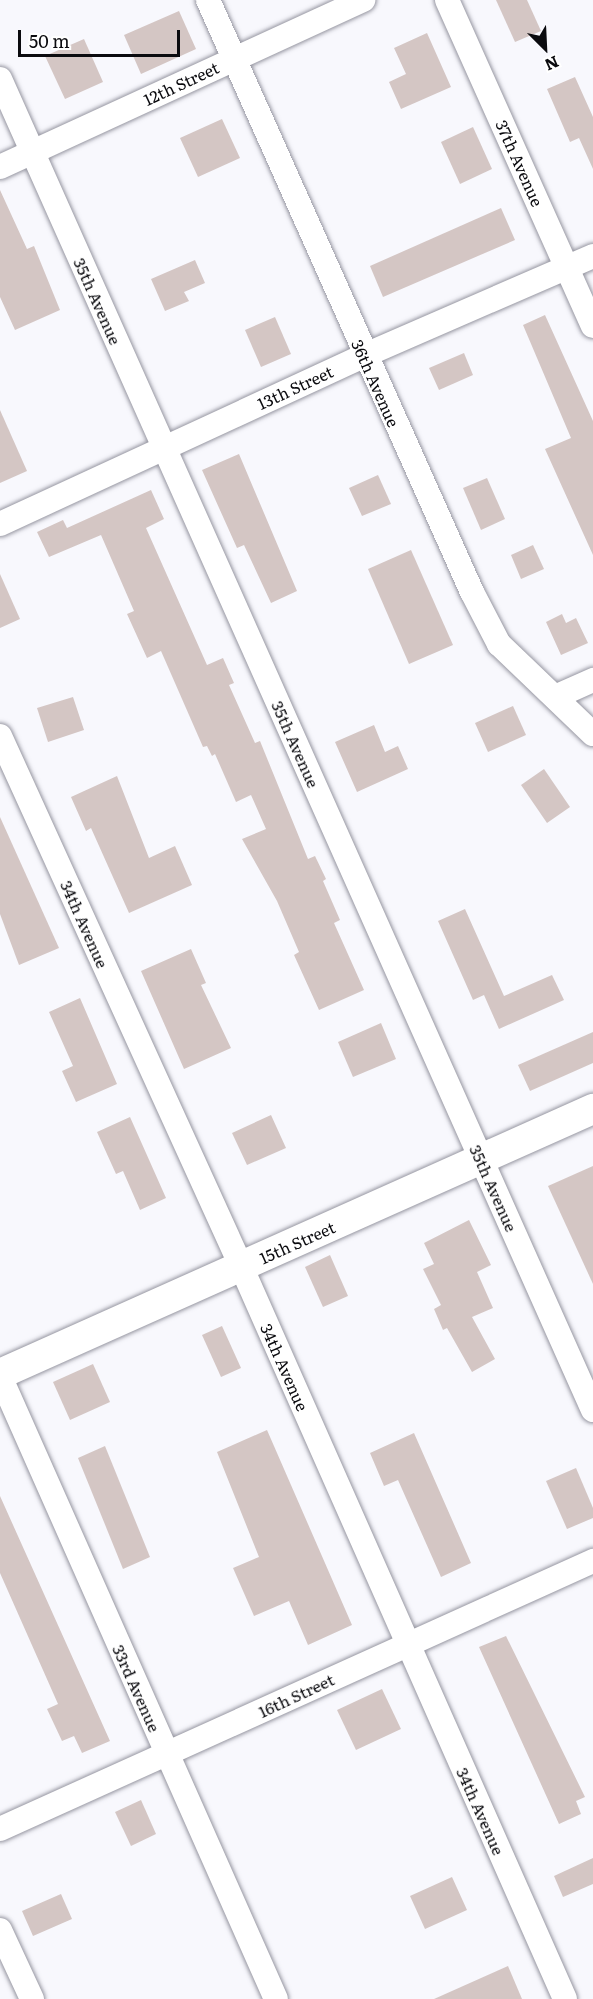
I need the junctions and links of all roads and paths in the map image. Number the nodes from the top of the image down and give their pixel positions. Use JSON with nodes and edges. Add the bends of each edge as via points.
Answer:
{"nodes":[{"id":1,"x":208,"y":0,"type":"edge"},
{"id":2,"x":363,"y":0,"type":"edge"},
{"id":3,"x":447,"y":0,"type":"edge"},
{"id":4,"x":234,"y":58,"type":"junction"},
{"id":5,"x":0,"y":79,"type":"edge"},
{"id":6,"x":32,"y":153,"type":"junction"},
{"id":7,"x":0,"y":168,"type":"edge"},
{"id":8,"x":593,"y":256,"type":"edge"},
{"id":9,"x":567,"y":268,"type":"junction"},
{"id":10,"x":593,"y":326,"type":"edge"},
{"id":11,"x":363,"y":356,"type":"junction"},
{"id":12,"x":164,"y":448,"type":"junction"},
{"id":13,"x":0,"y":524,"type":"edge"},
{"id":14,"x":593,"y":680,"type":"edge"},
{"id":15,"x":555,"y":697,"type":"junction"},
{"id":16,"x":593,"y":734,"type":"edge"},
{"id":17,"x":0,"y":736,"type":"edge"},
{"id":18,"x":593,"y":1109,"type":"edge"},
{"id":19,"x":481,"y":1160,"type":"junction"},
{"id":20,"x":241,"y":1266,"type":"junction"},
{"id":21,"x":0,"y":1375,"type":"edge"},
{"id":22,"x":593,"y":1410,"type":"edge"},
{"id":23,"x":593,"y":1562,"type":"edge"},
{"id":24,"x":406,"y":1645,"type":"junction"},
{"id":25,"x":167,"y":1755,"type":"junction"},
{"id":26,"x":0,"y":1829,"type":"edge"},
{"id":27,"x":0,"y":1930,"type":"edge"},
{"id":28,"x":32,"y":1999,"type":"edge"},
{"id":29,"x":276,"y":1999,"type":"edge"},
{"id":30,"x":565,"y":1999,"type":"edge"}],
"edges":[{"from":1,"to":4,"type":"street","name":"36th Avenue"},
{"from":2,"to":4,"type":"street","name":"12th Street"},
{"from":3,"to":9,"type":"street","name":"37th Avenue"},
{"from":4,"to":6,"type":"street","name":"12th Street"},
{"from":4,"to":11,"type":"street","name":"36th Avenue"},
{"from":5,"to":6,"type":"street","name":"35th Avenue"},
{"from":6,"to":7,"type":"street","name":"12th Street"},
{"from":6,"to":12,"type":"street","name":"35th Avenue"},
{"from":8,"to":9,"type":"street","name":"13th Street"},
{"from":9,"to":10,"type":"street","name":"37th Avenue"},
{"from":9,"to":11,"type":"street","name":"13th Street"},
{"from":11,"to":12,"type":"street","name":"13th Street"},
{"from":11,"to":15,"type":"street","name":"36th Avenue","via":[[499,644]]},
{"from":12,"to":13,"type":"street","name":"13th Street"},
{"from":12,"to":19,"type":"street","name":"35th Avenue"},
{"from":14,"to":15,"type":"street"},
{"from":15,"to":16,"type":"street","name":"36th Avenue"},
{"from":17,"to":20,"type":"street","name":"34th Avenue"},
{"from":18,"to":19,"type":"street","name":"15th Street"},
{"from":19,"to":20,"type":"street","name":"15th Street"},
{"from":19,"to":22,"type":"street","name":"35th Avenue"},
{"from":20,"to":21,"type":"street","name":"15th Street"},
{"from":20,"to":24,"type":"street","name":"34th Avenue"},
{"from":21,"to":25,"type":"street","name":"33rd Avenue"},
{"from":23,"to":24,"type":"street","name":"16th Street"},
{"from":24,"to":25,"type":"street","name":"16th Street"},
{"from":24,"to":30,"type":"street","name":"34th Avenue"},
{"from":25,"to":26,"type":"street","name":"16th Street"},
{"from":25,"to":29,"type":"street","name":"33rd Avenue"},
{"from":27,"to":28,"type":"street"}]}
